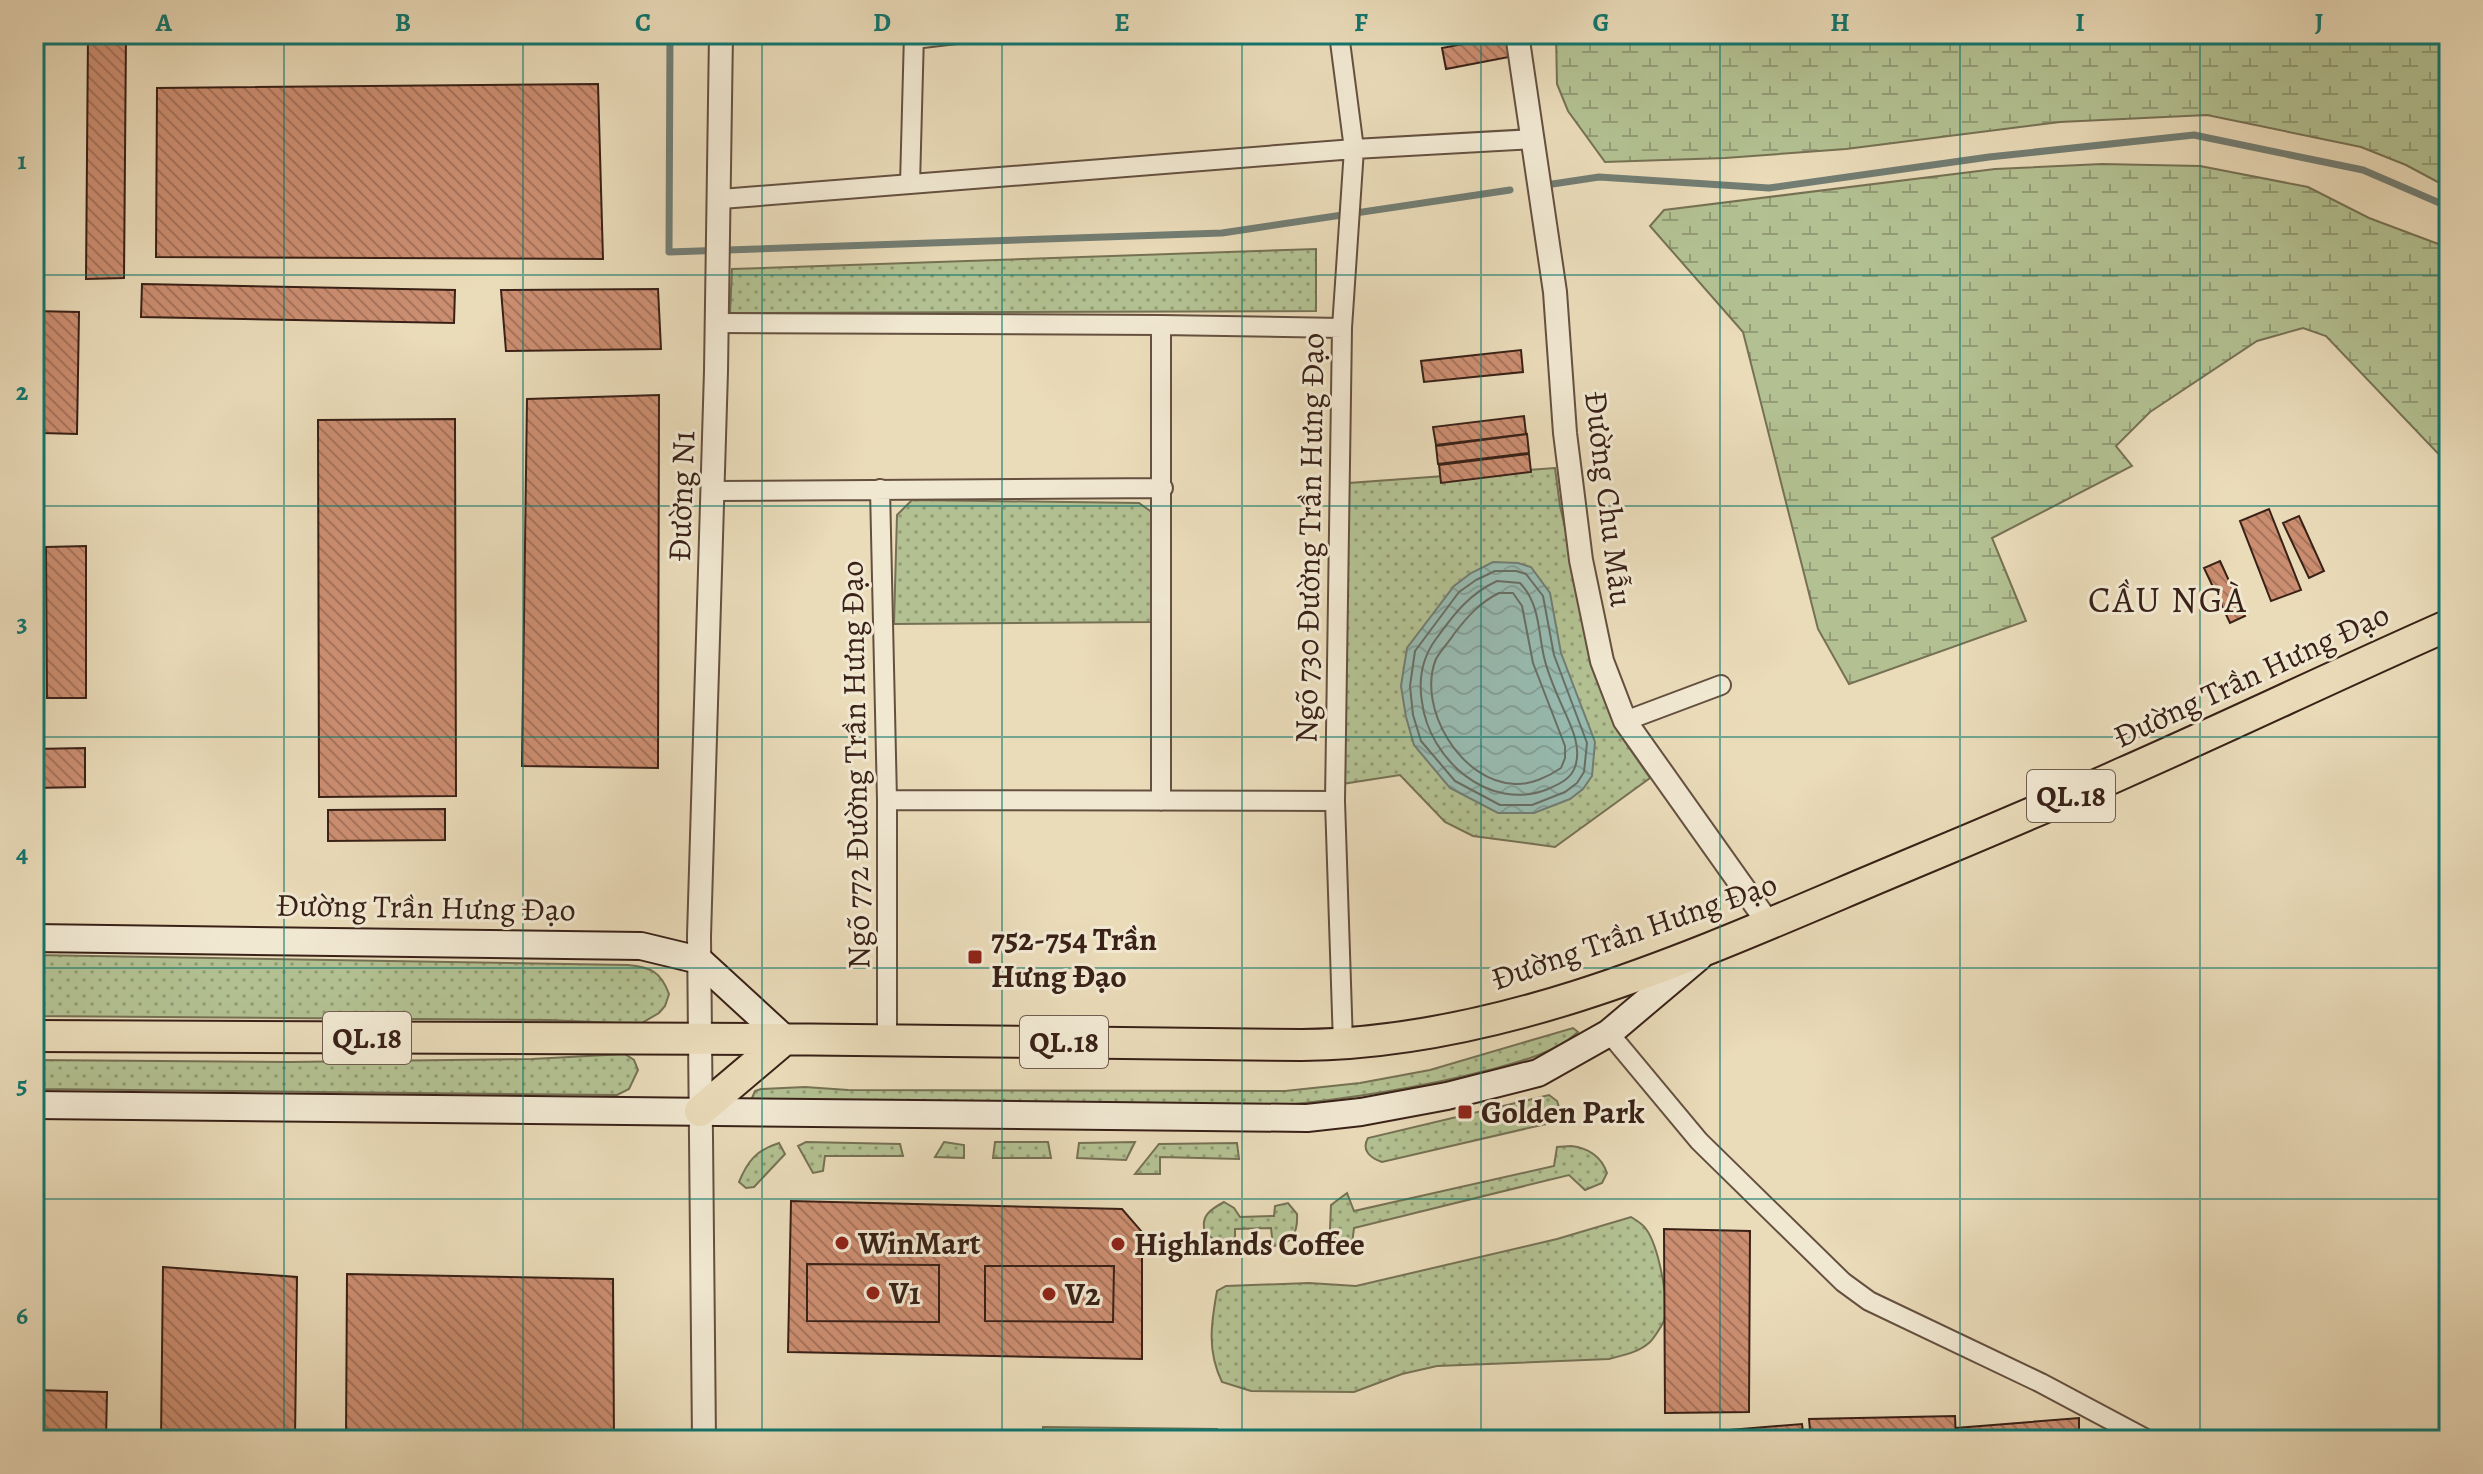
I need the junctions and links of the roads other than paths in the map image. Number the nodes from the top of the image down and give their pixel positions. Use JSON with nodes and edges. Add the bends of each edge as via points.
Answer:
{"nodes":[{"id":1,"x":721,"y":34,"type":"edge"},
{"id":2,"x":956,"y":34,"type":"edge"},
{"id":3,"x":1339,"y":34,"type":"edge"},
{"id":4,"x":1517,"y":34,"type":"edge"},
{"id":5,"x":914,"y":36,"type":"edge"},
{"id":6,"x":1533,"y":139,"type":"junction"},
{"id":7,"x":1354,"y":149,"type":"junction"},
{"id":8,"x":910,"y":184,"type":"junction"},
{"id":9,"x":721,"y":199,"type":"junction"},
{"id":10,"x":718,"y":323,"type":"junction"},
{"id":11,"x":1161,"y":325,"type":"junction"},
{"id":12,"x":1342,"y":328,"type":"junction"},
{"id":13,"x":1163,"y":488,"type":"junction"},
{"id":14,"x":880,"y":489,"type":"junction"},
{"id":15,"x":713,"y":491,"type":"junction"},
{"id":16,"x":2449,"y":625,"type":"edge"},
{"id":17,"x":1721,"y":685,"type":"dead end"},
{"id":18,"x":1625,"y":721,"type":"junction"},
{"id":19,"x":887,"y":800,"type":"junction"},
{"id":20,"x":1161,"y":801,"type":"junction"},
{"id":21,"x":1335,"y":801,"type":"junction"},
{"id":22,"x":1769,"y":924,"type":"junction"},
{"id":23,"x":34,"y":938,"type":"edge"},
{"id":24,"x":1710,"y":948,"type":"junction"},
{"id":25,"x":699,"y":960,"type":"junction"},
{"id":26,"x":1609,"y":1033,"type":"junction"},
{"id":27,"x":34,"y":1036,"type":"edge"},
{"id":28,"x":785,"y":1039,"type":"junction"},
{"id":29,"x":699,"y":1040,"type":"junction"},
{"id":30,"x":887,"y":1040,"type":"junction"},
{"id":31,"x":1343,"y":1044,"type":"junction"},
{"id":32,"x":34,"y":1105,"type":"edge"},
{"id":33,"x":700,"y":1111,"type":"junction"},
{"id":34,"x":704,"y":1440,"type":"edge"},
{"id":35,"x":2148,"y":1440,"type":"edge"}],
"edges":[{"from":1,"to":9,"type":"street","name":"Đường N1"},
{"from":2,"to":5,"type":"street"},
{"from":3,"to":7,"type":"street","name":"Ngõ 730 Đường Trần Hưng Đạo"},
{"from":4,"to":6,"type":"street","name":"Đường Chu Mẫu"},
{"from":5,"to":8,"type":"street"},
{"from":6,"to":7,"type":"street"},
{"from":6,"to":18,"type":"street","name":"Đường Chu Mẫu","via":[[1555,292],[1581,560],[1602,661]]},
{"from":7,"to":8,"type":"street"},
{"from":7,"to":12,"type":"street","name":"Ngõ 730 Đường Trần Hưng Đạo"},
{"from":8,"to":9,"type":"street"},
{"from":9,"to":10,"type":"street","name":"Đường N1"},
{"from":10,"to":11,"type":"street"},
{"from":10,"to":15,"type":"street","name":"Đường N1"},
{"from":11,"to":12,"type":"street"},
{"from":11,"to":13,"type":"street"},
{"from":12,"to":21,"type":"street","name":"Ngõ 730 Đường Trần Hưng Đạo"},
{"from":13,"to":14,"type":"street"},
{"from":13,"to":20,"type":"street"},
{"from":14,"to":15,"type":"street"},
{"from":14,"to":19,"type":"street","name":"Ngõ 772 Đường Trần Hưng Đạo"},
{"from":15,"to":25,"type":"street","name":"Đường N1"},
{"from":16,"to":22,"type":"highway","name":"Đường Trần Hưng Đạo","number":"QL.18","via":[[2123,773]]},
{"from":17,"to":18,"type":"street"},
{"from":18,"to":22,"type":"street","name":"Đường Chu Mẫu"},
{"from":19,"to":20,"type":"street"},
{"from":19,"to":30,"type":"street","name":"Ngõ 772 Đường Trần Hưng Đạo"},
{"from":20,"to":21,"type":"street"},
{"from":21,"to":31,"type":"street","name":"Ngõ 730 Đường Trần Hưng Đạo"},
{"from":22,"to":24,"type":"highway","name":"Đường Trần Hưng Đạo","number":"QL.18"},
{"from":23,"to":25,"type":"main road","name":"Đường Trần Hưng Đạo","via":[[641,946]]},
{"from":24,"to":26,"type":"main road"},
{"from":24,"to":31,"type":"highway","name":"Đường Trần Hưng Đạo","number":"QL.18","via":[[1493,1019]]},
{"from":25,"to":28,"type":"main road","name":"Đường Trần Hưng Đạo"},
{"from":25,"to":29,"type":"street","name":"Đường N1"},
{"from":26,"to":33,"type":"main road","via":[[1538,1073],[1447,1096],[1307,1118]]},
{"from":26,"to":35,"type":"street","via":[[1699,1141],[1843,1282],[1869,1301]]},
{"from":27,"to":29,"type":"highway","name":"Đường Trần Hưng Đạo","number":"QL.18"},
{"from":28,"to":29,"type":"highway","name":"Đường Trần Hưng Đạo","number":"QL.18"},
{"from":28,"to":30,"type":"highway","name":"Đường Trần Hưng Đạo","number":"QL.18"},
{"from":28,"to":33,"type":"highway"},
{"from":29,"to":33,"type":"street","name":"Đường N1"},
{"from":30,"to":31,"type":"highway","name":"Đường Trần Hưng Đạo","number":"QL.18"},
{"from":32,"to":33,"type":"main road"},
{"from":33,"to":34,"type":"street","name":"Đường N1"}]}
